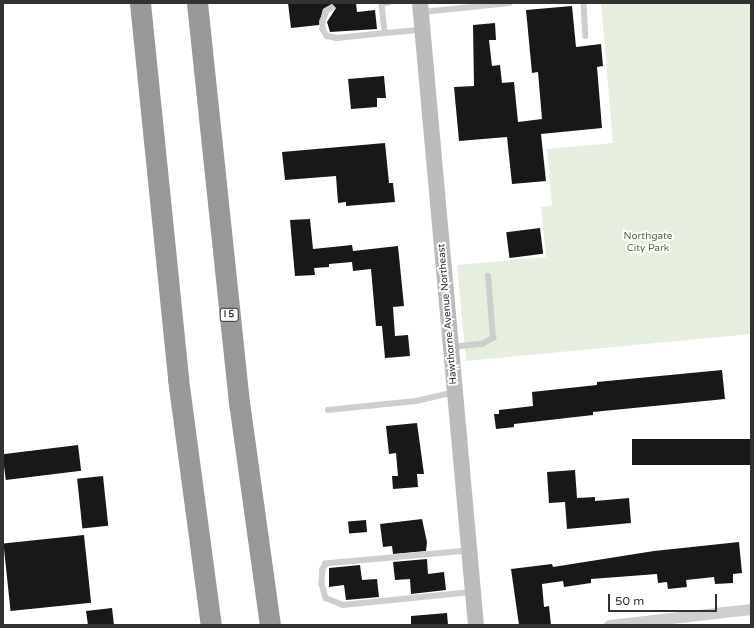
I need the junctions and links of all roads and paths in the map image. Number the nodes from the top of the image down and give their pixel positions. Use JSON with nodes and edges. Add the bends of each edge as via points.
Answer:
{"nodes":[{"id":1,"x":140,"y":3,"type":"edge"},
{"id":2,"x":197,"y":3,"type":"edge"},
{"id":3,"x":389,"y":3,"type":"edge"},
{"id":4,"x":510,"y":3,"type":"edge"},
{"id":5,"x":584,"y":3,"type":"edge"},
{"id":6,"x":332,"y":8,"type":"dead end"},
{"id":7,"x":420,"y":8,"type":"edge"},
{"id":8,"x":422,"y":30,"type":"junction"},
{"id":9,"x":385,"y":33,"type":"junction"},
{"id":10,"x":586,"y":36,"type":"dead end"},
{"id":11,"x":488,"y":276,"type":"dead end"},
{"id":12,"x":451,"y":347,"type":"junction"},
{"id":13,"x":455,"y":392,"type":"junction"},
{"id":14,"x":328,"y":410,"type":"dead end"},
{"id":15,"x":469,"y":551,"type":"junction"},
{"id":16,"x":473,"y":591,"type":"junction"},
{"id":17,"x":751,"y":609,"type":"edge"},
{"id":18,"x":212,"y":625,"type":"edge"},
{"id":19,"x":270,"y":625,"type":"edge"},
{"id":20,"x":476,"y":625,"type":"edge"},
{"id":21,"x":609,"y":625,"type":"edge"}],
"edges":[{"from":1,"to":18,"type":"highway","via":[[178,379]]},
{"from":2,"to":19,"type":"highway","number":"I 5","via":[[239,402]]},
{"from":3,"to":9,"type":"lane","via":[[382,4]]},
{"from":4,"to":7,"type":"lane"},
{"from":5,"to":10,"type":"lane"},
{"from":6,"to":9,"type":"lane","via":[[327,11],[323,21],[323,30],[327,36],[337,38]]},
{"from":7,"to":8,"type":"main road","name":"Hawthorne Avenue Northeast"},
{"from":8,"to":9,"type":"lane"},
{"from":8,"to":12,"type":"main road","name":"Hawthorne Avenue Northeast"},
{"from":11,"to":12,"type":"lane","via":[[493,338],[482,344]]},
{"from":12,"to":13,"type":"main road","name":"Hawthorne Avenue Northeast"},
{"from":13,"to":14,"type":"lane","via":[[416,401]]},
{"from":13,"to":15,"type":"main road","name":"Hawthorne Avenue Northeast"},
{"from":15,"to":16,"type":"main road","name":"Hawthorne Avenue Northeast"},
{"from":15,"to":16,"type":"lane","via":[[326,564],[322,584],[326,598],[343,605]]},
{"from":16,"to":20,"type":"main road","name":"Hawthorne Avenue Northeast"},
{"from":17,"to":21,"type":"street"}]}
